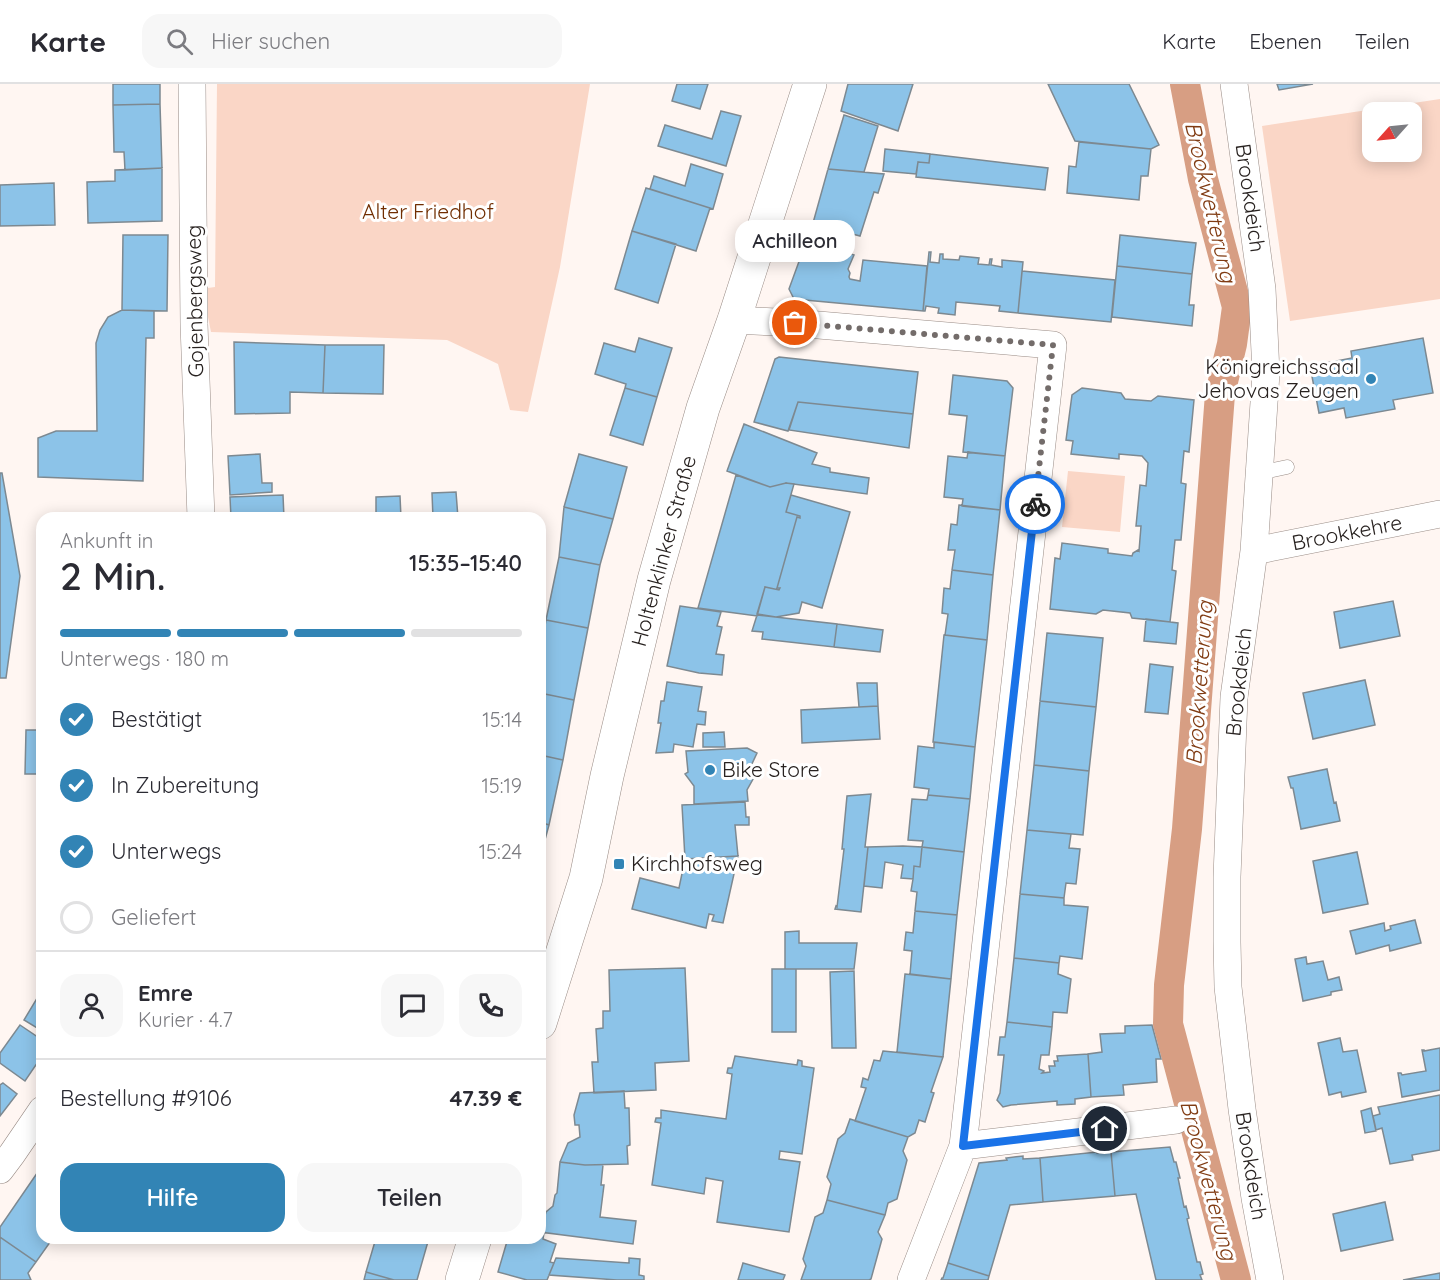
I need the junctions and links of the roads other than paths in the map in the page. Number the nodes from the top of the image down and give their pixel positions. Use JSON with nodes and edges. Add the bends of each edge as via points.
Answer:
{"nodes":[{"id":1,"x":192,"y":84,"type":"edge"},
{"id":2,"x":810,"y":84,"type":"edge"},
{"id":3,"x":1234,"y":84,"type":"edge"},
{"id":4,"x":734,"y":320,"type":"junction"},
{"id":5,"x":1287,"y":467,"type":"dead end"},
{"id":6,"x":1259,"y":473,"type":"junction"},
{"id":7,"x":201,"y":512,"type":"edge"},
{"id":8,"x":1440,"y":514,"type":"edge"},
{"id":9,"x":1254,"y":551,"type":"junction"},
{"id":10,"x":546,"y":1004,"type":"edge"},
{"id":11,"x":36,"y":1119,"type":"edge"},
{"id":12,"x":1176,"y":1120,"type":"dead end"},
{"id":13,"x":963,"y":1146,"type":"junction"},
{"id":14,"x":0,"y":1170,"type":"edge"},
{"id":15,"x":473,"y":1244,"type":"edge"},
{"id":16,"x":462,"y":1280,"type":"edge"},
{"id":17,"x":911,"y":1280,"type":"edge"},
{"id":18,"x":1270,"y":1280,"type":"edge"}],
"edges":[{"from":1,"to":7,"type":"street","name":"Gojenbergsweg"},
{"from":2,"to":4,"type":"main road","name":"Holtenklinker Straße"},
{"from":3,"to":6,"type":"street","name":"Brookdeich","via":[[1262,289],[1266,373]]},
{"from":4,"to":10,"type":"main road","name":"Holtenklinker Straße","via":[[703,408],[654,580],[586,878]]},
{"from":4,"to":13,"type":"street","via":[[1053,345]]},
{"from":5,"to":6,"type":"lane"},
{"from":6,"to":9,"type":"street","name":"Brookdeich"},
{"from":8,"to":9,"type":"street","name":"Brookkehre"},
{"from":9,"to":18,"type":"street","name":"Brookdeich","via":[[1234,697],[1227,942],[1228,987],[1242,1109]]},
{"from":11,"to":14,"type":"street"},
{"from":12,"to":13,"type":"street"},
{"from":13,"to":17,"type":"street"},
{"from":15,"to":16,"type":"main road"}]}
